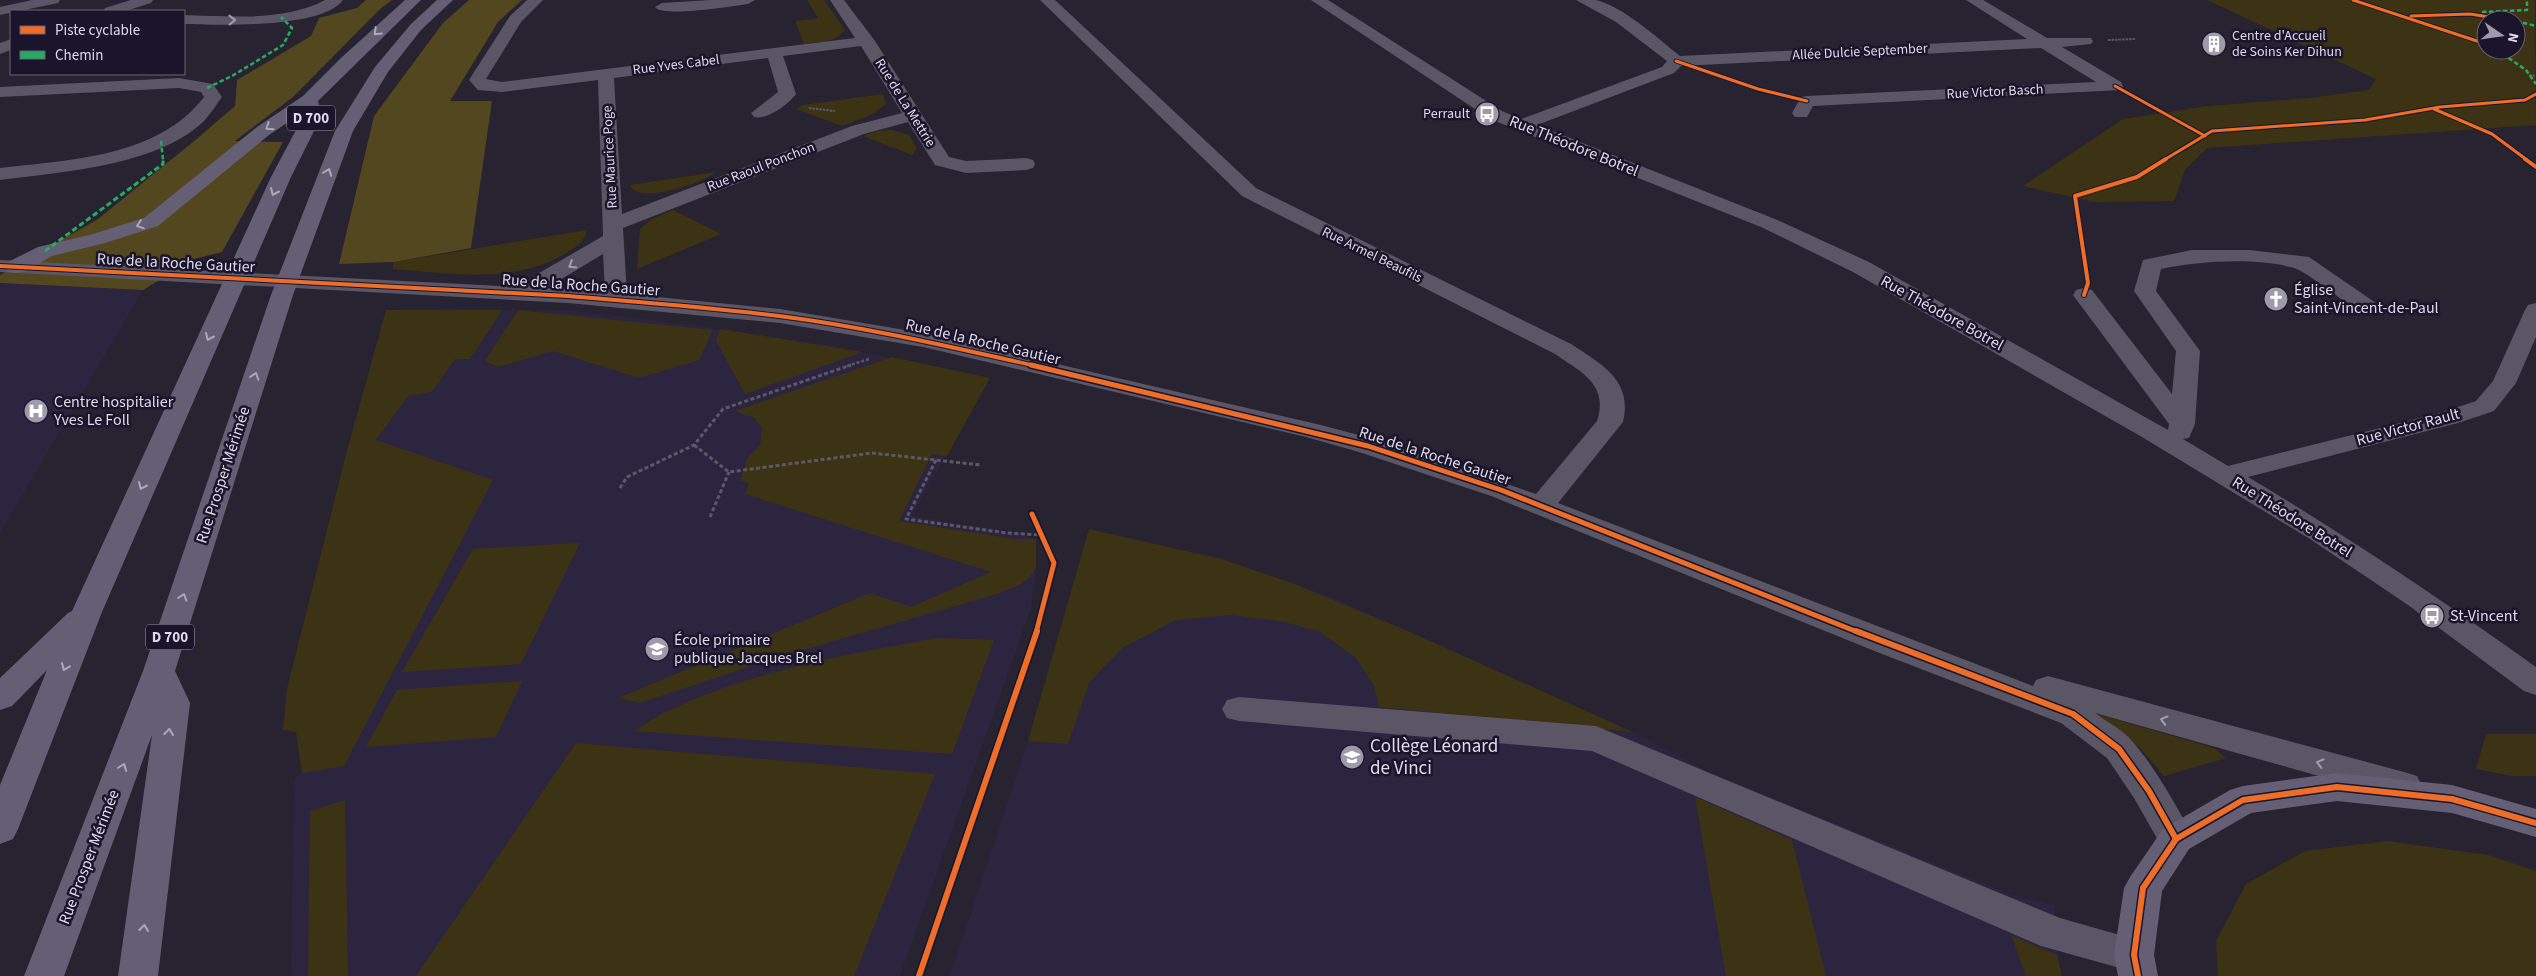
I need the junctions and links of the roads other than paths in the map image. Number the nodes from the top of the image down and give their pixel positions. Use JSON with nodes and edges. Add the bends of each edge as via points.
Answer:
{"nodes":[{"id":1,"x":53,"y":0,"type":"edge"},
{"id":2,"x":146,"y":0,"type":"edge"},
{"id":3,"x":336,"y":0,"type":"edge"},
{"id":4,"x":414,"y":0,"type":"edge"},
{"id":5,"x":446,"y":0,"type":"edge"},
{"id":6,"x":536,"y":0,"type":"edge"},
{"id":7,"x":748,"y":0,"type":"edge"},
{"id":8,"x":837,"y":0,"type":"edge"},
{"id":9,"x":1047,"y":0,"type":"edge"},
{"id":10,"x":1318,"y":0,"type":"edge"},
{"id":11,"x":1583,"y":0,"type":"edge"},
{"id":12,"x":1973,"y":0,"type":"edge"},
{"id":13,"x":662,"y":7,"type":"dead end"},
{"id":14,"x":114,"y":10,"type":"edge"},
{"id":15,"x":0,"y":11,"type":"edge"},
{"id":16,"x":185,"y":20,"type":"edge"},
{"id":17,"x":867,"y":41,"type":"junction"},
{"id":18,"x":2085,"y":41,"type":"dead end"},
{"id":19,"x":2044,"y":43,"type":"junction"},
{"id":20,"x":774,"y":52,"type":"junction"},
{"id":21,"x":1676,"y":61,"type":"junction"},
{"id":22,"x":606,"y":74,"type":"junction"},
{"id":23,"x":0,"y":92,"type":"edge"},
{"id":24,"x":310,"y":100,"type":"junction"},
{"id":25,"x":760,"y":113,"type":"dead end"},
{"id":26,"x":1801,"y":113,"type":"dead end"},
{"id":27,"x":911,"y":116,"type":"junction"},
{"id":28,"x":1520,"y":126,"type":"junction"},
{"id":29,"x":1026,"y":164,"type":"dead end"},
{"id":30,"x":0,"y":174,"type":"edge"},
{"id":31,"x":613,"y":232,"type":"junction"},
{"id":32,"x":8,"y":266,"type":"edge"},
{"id":33,"x":526,"y":294,"type":"junction"},
{"id":34,"x":2084,"y":295,"type":"dead end"},
{"id":35,"x":616,"y":300,"type":"junction"},
{"id":36,"x":2368,"y":308,"type":"dead end"},
{"id":37,"x":2536,"y":310,"type":"edge"},
{"id":38,"x":2179,"y":435,"type":"junction"},
{"id":39,"x":2225,"y":475,"type":"junction"},
{"id":40,"x":1542,"y":506,"type":"junction"},
{"id":41,"x":87,"y":612,"type":"junction"},
{"id":42,"x":1888,"y":644,"type":"junction"},
{"id":43,"x":159,"y":671,"type":"junction"},
{"id":44,"x":2536,"y":683,"type":"edge"},
{"id":45,"x":0,"y":698,"type":"edge"},
{"id":46,"x":1239,"y":709,"type":"dead end"},
{"id":47,"x":2452,"y":799,"type":"junction"},
{"id":48,"x":2530,"y":817,"type":"edge"},
{"id":49,"x":0,"y":829,"type":"edge"},
{"id":50,"x":2176,"y":839,"type":"junction"},
{"id":51,"x":2136,"y":965,"type":"edge"},
{"id":52,"x":44,"y":976,"type":"edge"},
{"id":53,"x":138,"y":976,"type":"edge"}],
"edges":[{"from":1,"to":15,"type":"street"},
{"from":2,"to":14,"type":"street"},
{"from":16,"to":3,"type":"street","one_way":true,"via":[[281,17],[306,12]]},
{"from":4,"to":24,"type":"main road","number":"D 700","one_way":true},
{"from":43,"to":5,"type":"main road","name":"Rue Prosper Mérimée","number":"D 700","one_way":true,"via":[[287,281],[344,131],[381,70],[416,27]]},
{"from":6,"to":22,"type":"street","name":"Rue Yves Cabel","via":[[515,19],[477,80],[484,86],[502,87]]},
{"from":7,"to":13,"type":"street"},
{"from":8,"to":17,"type":"street","name":"Rue de La Mettrie"},
{"from":9,"to":40,"type":"street","name":"Rue Armel Beaufils","via":[[1248,192],[1563,350],[1589,367],[1609,388],[1614,406],[1610,422]]},
{"from":10,"to":28,"type":"street","name":"Rue Théodore Botrel","via":[[1496,115]]},
{"from":11,"to":21,"type":"street","via":[[1621,17]]},
{"from":12,"to":19,"type":"street"},
{"from":17,"to":20,"type":"street","name":"Rue Yves Cabel"},
{"from":17,"to":27,"type":"street","name":"Rue de La Mettrie"},
{"from":18,"to":19,"type":"street","name":"Allée Dulcie September"},
{"from":19,"to":21,"type":"street","name":"Allée Dulcie September"},
{"from":19,"to":26,"type":"street","name":"Rue Victor Basch","via":[[2115,86],[1807,101]]},
{"from":20,"to":22,"type":"street","name":"Rue Yves Cabel"},
{"from":20,"to":25,"type":"street","via":[[787,94]]},
{"from":21,"to":28,"type":"street","via":[[1668,70]]},
{"from":22,"to":31,"type":"street","name":"Rue Maurice Poge"},
{"from":23,"to":30,"type":"street","via":[[179,83],[207,88],[213,96],[209,105],[184,128],[161,141],[89,162]]},
{"from":24,"to":32,"type":"main road","one_way":true,"via":[[263,131],[200,186],[150,222],[98,239],[44,251]]},
{"from":24,"to":41,"type":"main road","number":"D 700","one_way":true,"via":[[313,115],[281,177]]},
{"from":27,"to":29,"type":"street","name":"Rue de La Mettrie","via":[[942,161],[966,167]]},
{"from":27,"to":31,"type":"street","name":"Rue Raoul Ponchon","via":[[858,130]]},
{"from":28,"to":38,"type":"street","name":"Rue Théodore Botrel","via":[[1815,244]]},
{"from":31,"to":33,"type":"street","one_way":true,"via":[[560,273],[542,281]]},
{"from":31,"to":35,"type":"street","name":"Rue Maurice Poge"},
{"from":32,"to":33,"type":"street","name":"Rue de la Roche Gautier"},
{"from":33,"to":35,"type":"street","name":"Rue de la Roche Gautier"},
{"from":34,"to":38,"type":"street"},
{"from":35,"to":40,"type":"street","name":"Rue de la Roche Gautier","via":[[780,316],[902,336],[1312,431],[1427,465]]},
{"from":36,"to":38,"type":"street","via":[[2300,262],[2249,256],[2192,256],[2151,266],[2145,291],[2188,352]]},
{"from":37,"to":39,"type":"street","name":"Rue Victor Rault","via":[[2504,383],[2485,406]]},
{"from":38,"to":39,"type":"street","name":"Rue Théodore Botrel"},
{"from":39,"to":44,"type":"street","name":"Rue Théodore Botrel","via":[[2419,598]]},
{"from":40,"to":42,"type":"street","name":"Rue de la Roche Gautier"},
{"from":41,"to":45,"type":"main road"},
{"from":41,"to":49,"type":"main road","number":"D 700","one_way":true},
{"from":47,"to":42,"type":"street","one_way":true},
{"from":42,"to":50,"type":"street","via":[[2073,714],[2118,749],[2149,791]]},
{"from":52,"to":43,"type":"main road","name":"Rue Prosper Mérimée","number":"D 700","one_way":true},
{"from":53,"to":43,"type":"main road","one_way":true,"via":[[173,703]]},
{"from":46,"to":51,"type":"street","via":[[1596,739],[2055,934]]},
{"from":47,"to":48,"type":"main road"},
{"from":47,"to":50,"type":"main road","via":[[2338,786],[2244,800]]},
{"from":50,"to":51,"type":"main road","via":[[2143,888]]}]}
